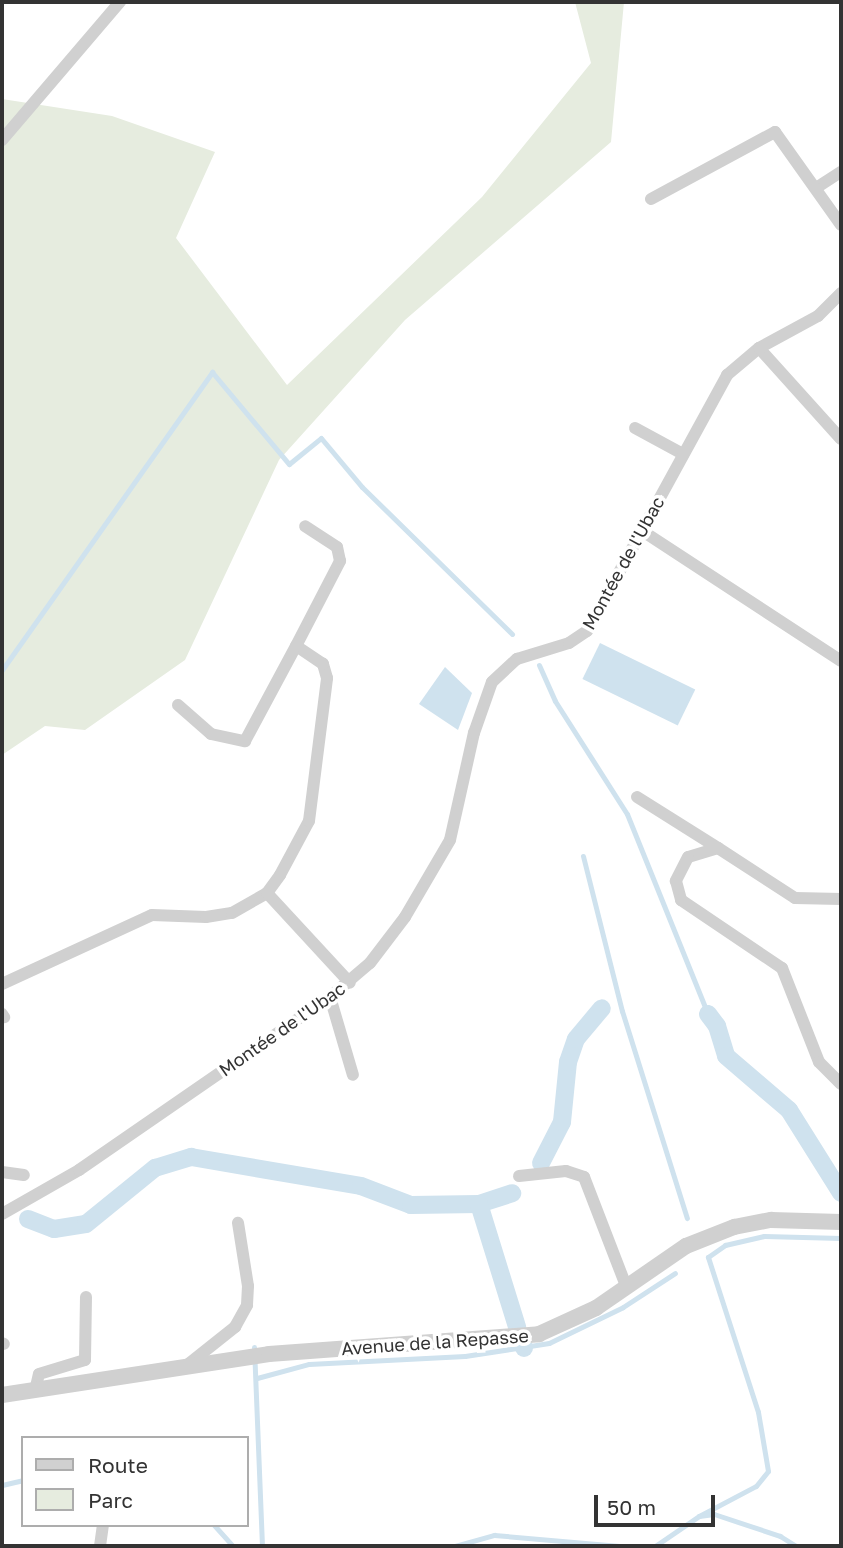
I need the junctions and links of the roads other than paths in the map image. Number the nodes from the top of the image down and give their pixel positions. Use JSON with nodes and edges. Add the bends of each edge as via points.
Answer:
{"nodes":[{"id":1,"x":120,"y":2,"type":"edge"},
{"id":2,"x":2,"y":140,"type":"edge"},
{"id":3,"x":841,"y":172,"type":"edge"},
{"id":4,"x":816,"y":188,"type":"junction"},
{"id":5,"x":651,"y":199,"type":"dead end"},
{"id":6,"x":841,"y":225,"type":"edge"},
{"id":7,"x":841,"y":293,"type":"edge"},
{"id":8,"x":759,"y":348,"type":"junction"},
{"id":9,"x":635,"y":428,"type":"dead end"},
{"id":10,"x":841,"y":439,"type":"edge"},
{"id":11,"x":683,"y":454,"type":"junction"},
{"id":12,"x":305,"y":526,"type":"dead end"},
{"id":13,"x":644,"y":532,"type":"junction"},
{"id":14,"x":296,"y":646,"type":"junction"},
{"id":15,"x":841,"y":661,"type":"edge"},
{"id":16,"x":178,"y":705,"type":"dead end"},
{"id":17,"x":637,"y":797,"type":"dead end"},
{"id":18,"x":719,"y":848,"type":"junction"},
{"id":19,"x":267,"y":893,"type":"junction"},
{"id":20,"x":841,"y":899,"type":"edge"},
{"id":21,"x":349,"y":983,"type":"junction"},
{"id":22,"x":2,"y":984,"type":"edge"},
{"id":23,"x":330,"y":997,"type":"junction"},
{"id":24,"x":353,"y":1075,"type":"dead end"},
{"id":25,"x":841,"y":1084,"type":"edge"},
{"id":26,"x":2,"y":1172,"type":"edge"},
{"id":27,"x":24,"y":1175,"type":"dead end"},
{"id":28,"x":519,"y":1176,"type":"dead end"},
{"id":29,"x":2,"y":1214,"type":"edge"},
{"id":30,"x":841,"y":1222,"type":"edge"},
{"id":31,"x":238,"y":1223,"type":"dead end"},
{"id":32,"x":626,"y":1286,"type":"junction"},
{"id":33,"x":86,"y":1297,"type":"dead end"},
{"id":34,"x":186,"y":1367,"type":"junction"},
{"id":35,"x":35,"y":1391,"type":"junction"},
{"id":36,"x":2,"y":1395,"type":"edge"},
{"id":37,"x":103,"y":1527,"type":"edge"},
{"id":38,"x":100,"y":1546,"type":"edge"}],
"edges":[{"from":1,"to":2,"type":"street"},
{"from":3,"to":4,"type":"street"},
{"from":4,"to":5,"type":"street","via":[[775,132]]},
{"from":4,"to":6,"type":"street"},
{"from":7,"to":8,"type":"street","name":"Montée de l'Ubac","via":[[804,325]]},
{"from":8,"to":10,"type":"street"},
{"from":8,"to":11,"type":"street","name":"Montée de l'Ubac","via":[[727,375]]},
{"from":9,"to":11,"type":"street"},
{"from":11,"to":13,"type":"street","name":"Montée de l'Ubac"},
{"from":12,"to":14,"type":"street","via":[[337,547],[340,561]]},
{"from":13,"to":15,"type":"street"},
{"from":13,"to":21,"type":"street","name":"Montée de l'Ubac","via":[[583,636],[517,659],[492,682],[474,733],[446,850],[386,944]]},
{"from":14,"to":16,"type":"street","via":[[245,741],[211,734]]},
{"from":14,"to":19,"type":"street","via":[[323,664],[327,678],[308,827]]},
{"from":17,"to":18,"type":"street"},
{"from":18,"to":20,"type":"street","via":[[794,898]]},
{"from":18,"to":25,"type":"street","via":[[696,852],[685,860],[677,876],[678,897],[782,968],[819,1062]]},
{"from":19,"to":21,"type":"street"},
{"from":19,"to":22,"type":"street","via":[[224,915],[152,915]]},
{"from":21,"to":23,"type":"street","name":"Montée de l'Ubac"},
{"from":23,"to":24,"type":"street"},
{"from":23,"to":29,"type":"street","name":"Montée de l'Ubac","via":[[79,1170]]},
{"from":26,"to":27,"type":"street"},
{"from":28,"to":32,"type":"street","via":[[570,1171],[584,1177]]},
{"from":30,"to":32,"type":"street","name":"Avenue de la Repasse","via":[[771,1220],[734,1227],[686,1246]]},
{"from":31,"to":34,"type":"street","via":[[248,1286],[244,1312],[227,1335]]},
{"from":32,"to":34,"type":"street","name":"Avenue de la Repasse","via":[[566,1325],[529,1336],[269,1354]]},
{"from":33,"to":35,"type":"street","via":[[85,1360],[39,1374]]},
{"from":34,"to":35,"type":"street","name":"Avenue de la Repasse"},
{"from":35,"to":36,"type":"street","name":"Avenue de la Repasse"},
{"from":37,"to":38,"type":"street"}]}
